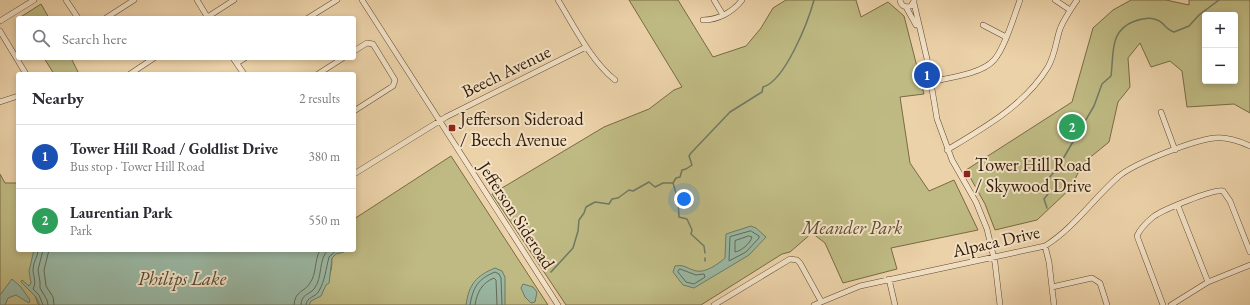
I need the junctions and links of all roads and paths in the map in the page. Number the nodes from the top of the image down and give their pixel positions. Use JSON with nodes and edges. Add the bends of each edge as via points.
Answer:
{"nodes":[{"id":1,"x":34,"y":0,"type":"edge"},
{"id":2,"x":66,"y":0,"type":"edge"},
{"id":3,"x":134,"y":0,"type":"edge"},
{"id":4,"x":197,"y":0,"type":"edge"},
{"id":5,"x":234,"y":0,"type":"edge"},
{"id":6,"x":337,"y":0,"type":"edge"},
{"id":7,"x":362,"y":0,"type":"edge"},
{"id":8,"x":558,"y":0,"type":"edge"},
{"id":9,"x":714,"y":0,"type":"edge"},
{"id":10,"x":742,"y":0,"type":"edge"},
{"id":11,"x":900,"y":0,"type":"edge"},
{"id":12,"x":1020,"y":0,"type":"edge"},
{"id":13,"x":1055,"y":0,"type":"edge"},
{"id":14,"x":1077,"y":0,"type":"edge"},
{"id":15,"x":914,"y":1,"type":"edge"},
{"id":16,"x":906,"y":7,"type":"junction"},
{"id":17,"x":1070,"y":10,"type":"junction"},
{"id":18,"x":77,"y":16,"type":"edge"},
{"id":19,"x":109,"y":16,"type":"edge"},
{"id":20,"x":206,"y":16,"type":"edge"},
{"id":21,"x":210,"y":16,"type":"edge"},
{"id":22,"x":311,"y":16,"type":"edge"},
{"id":23,"x":723,"y":16,"type":"junction"},
{"id":24,"x":703,"y":20,"type":"dead end"},
{"id":25,"x":0,"y":21,"type":"edge"},
{"id":26,"x":984,"y":25,"type":"dead end"},
{"id":27,"x":0,"y":31,"type":"edge"},
{"id":28,"x":1006,"y":37,"type":"junction"},
{"id":29,"x":923,"y":40,"type":"junction"},
{"id":30,"x":586,"y":46,"type":"junction"},
{"id":31,"x":356,"y":50,"type":"edge"},
{"id":32,"x":16,"y":57,"type":"edge"},
{"id":33,"x":18,"y":60,"type":"edge"},
{"id":34,"x":151,"y":60,"type":"edge"},
{"id":35,"x":235,"y":60,"type":"edge"},
{"id":36,"x":242,"y":60,"type":"edge"},
{"id":37,"x":340,"y":60,"type":"edge"},
{"id":38,"x":237,"y":63,"type":"junction"},
{"id":39,"x":25,"y":72,"type":"edge"},
{"id":40,"x":133,"y":72,"type":"edge"},
{"id":41,"x":243,"y":72,"type":"edge"},
{"id":42,"x":321,"y":72,"type":"edge"},
{"id":43,"x":615,"y":80,"type":"dead end"},
{"id":44,"x":930,"y":82,"type":"junction"},
{"id":45,"x":16,"y":97,"type":"edge"},
{"id":46,"x":0,"y":102,"type":"edge"},
{"id":47,"x":356,"y":110,"type":"edge"},
{"id":48,"x":1161,"y":112,"type":"dead end"},
{"id":49,"x":439,"y":120,"type":"junction"},
{"id":50,"x":1250,"y":146,"type":"edge"},
{"id":51,"x":947,"y":150,"type":"junction"},
{"id":52,"x":1175,"y":150,"type":"junction"},
{"id":53,"x":356,"y":173,"type":"edge"},
{"id":54,"x":1178,"y":206,"type":"junction"},
{"id":55,"x":1045,"y":246,"type":"junction"},
{"id":56,"x":1250,"y":252,"type":"edge"},
{"id":57,"x":994,"y":257,"type":"junction"},
{"id":58,"x":1250,"y":265,"type":"edge"},
{"id":59,"x":889,"y":279,"type":"junction"},
{"id":60,"x":1208,"y":282,"type":"junction"},
{"id":61,"x":1052,"y":287,"type":"junction"},
{"id":62,"x":821,"y":301,"type":"junction"},
{"id":63,"x":558,"y":305,"type":"edge"},
{"id":64,"x":714,"y":305,"type":"edge"},
{"id":65,"x":814,"y":305,"type":"edge"},
{"id":66,"x":895,"y":305,"type":"edge"},
{"id":67,"x":1000,"y":305,"type":"edge"},
{"id":68,"x":1054,"y":305,"type":"edge"},
{"id":69,"x":1107,"y":305,"type":"edge"},
{"id":70,"x":1163,"y":305,"type":"edge"},
{"id":71,"x":1171,"y":305,"type":"edge"}],
"edges":[{"from":1,"to":25,"type":"street"},
{"from":2,"to":18,"type":"street"},
{"from":3,"to":19,"type":"street"},
{"from":4,"to":20,"type":"street"},
{"from":5,"to":21,"type":"street"},
{"from":6,"to":22,"type":"street"},
{"from":7,"to":49,"type":"street","name":"Jefferson Sideroad"},
{"from":8,"to":30,"type":"street"},
{"from":9,"to":23,"type":"street"},
{"from":10,"to":23,"type":"street"},
{"from":11,"to":16,"type":"street"},
{"from":12,"to":28,"type":"street"},
{"from":13,"to":17,"type":"street"},
{"from":14,"to":17,"type":"street"},
{"from":15,"to":16,"type":"street"},
{"from":15,"to":29,"type":"street"},
{"from":16,"to":29,"type":"street"},
{"from":17,"to":51,"type":"street","via":[[1060,28],[1048,66],[1040,78],[1002,117]]},
{"from":23,"to":24,"type":"street"},
{"from":26,"to":28,"type":"street"},
{"from":27,"to":32,"type":"street"},
{"from":28,"to":44,"type":"street","via":[[994,61],[970,73]]},
{"from":29,"to":44,"type":"street"},
{"from":30,"to":43,"type":"street","via":[[606,73]]},
{"from":30,"to":49,"type":"street","name":"Beech Avenue"},
{"from":31,"to":47,"type":"street","via":[[367,43],[373,44],[395,80],[393,86]]},
{"from":33,"to":39,"type":"street"},
{"from":34,"to":40,"type":"street"},
{"from":35,"to":38,"type":"street"},
{"from":36,"to":38,"type":"street"},
{"from":37,"to":42,"type":"street"},
{"from":38,"to":41,"type":"street"},
{"from":44,"to":51,"type":"street","via":[[937,119]]},
{"from":45,"to":46,"type":"street"},
{"from":48,"to":52,"type":"street"},
{"from":49,"to":53,"type":"street","name":"Beech Avenue"},
{"from":49,"to":63,"type":"street","name":"Jefferson Sideroad"},
{"from":50,"to":52,"type":"street","name":"Alpaca Drive","via":[[1237,140],[1214,138]]},
{"from":51,"to":57,"type":"street","via":[[980,212]]},
{"from":52,"to":55,"type":"street","name":"Alpaca Drive","via":[[1137,165],[1122,174],[1064,233]]},
{"from":54,"to":56,"type":"street","via":[[1213,192],[1223,191],[1230,201]]},
{"from":54,"to":60,"type":"street"},
{"from":54,"to":70,"type":"street","via":[[1153,217],[1137,236]]},
{"from":55,"to":57,"type":"street","name":"Alpaca Drive"},
{"from":55,"to":61,"type":"street"},
{"from":57,"to":59,"type":"street","name":"Alpaca Drive"},
{"from":57,"to":67,"type":"street"},
{"from":58,"to":60,"type":"street"},
{"from":59,"to":62,"type":"street","name":"Alpaca Drive","via":[[850,288]]},
{"from":59,"to":66,"type":"street"},
{"from":60,"to":71,"type":"street"},
{"from":61,"to":68,"type":"street"},
{"from":61,"to":69,"type":"street","via":[[1092,278],[1100,283]]},
{"from":62,"to":64,"type":"street","via":[[800,263],[790,258]]},
{"from":62,"to":65,"type":"street","name":"Alpaca Drive"}]}
